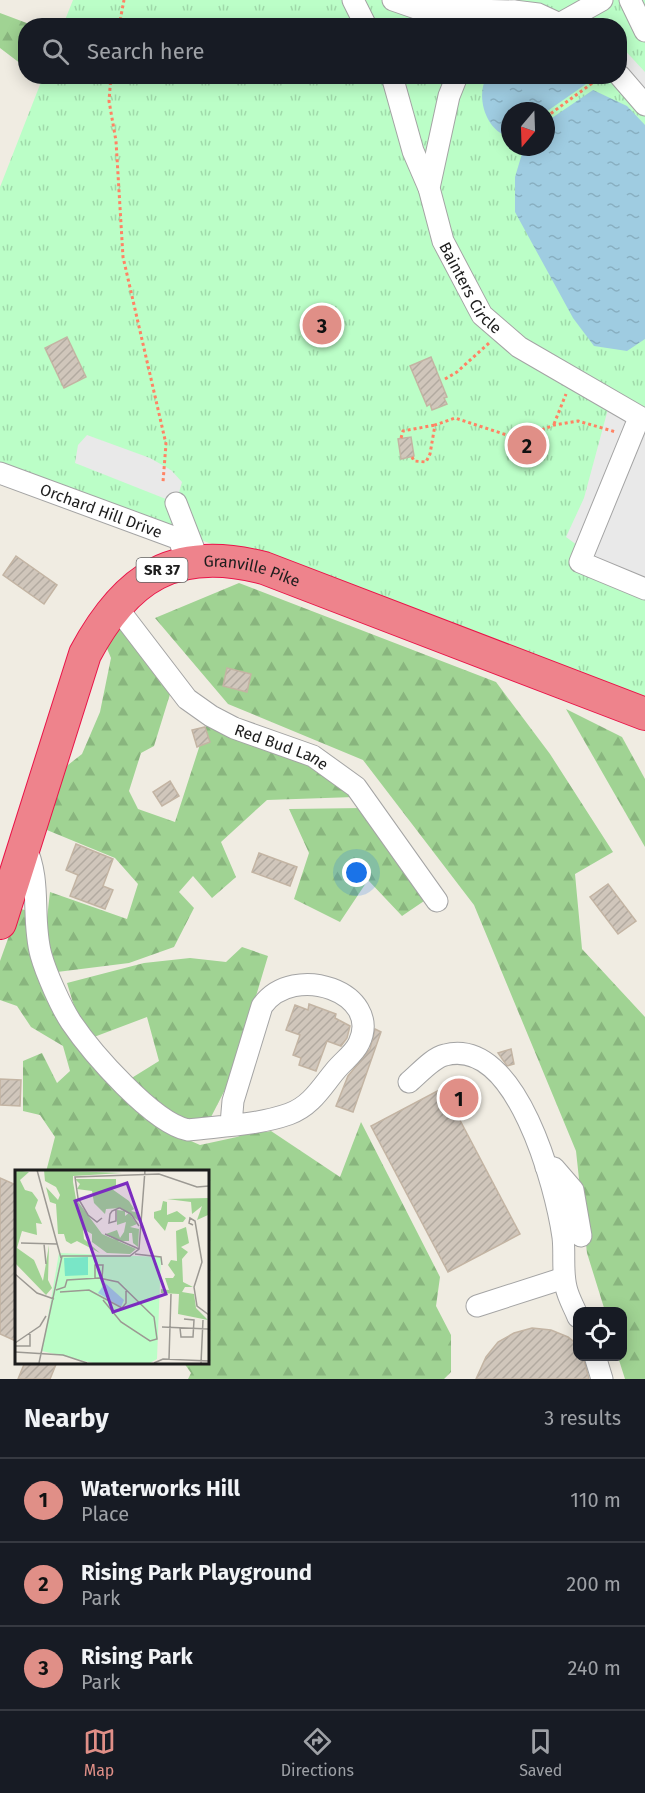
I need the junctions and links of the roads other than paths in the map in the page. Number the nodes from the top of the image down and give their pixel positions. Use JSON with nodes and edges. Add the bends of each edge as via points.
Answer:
{"nodes":[{"id":1,"x":353,"y":0,"type":"edge"},
{"id":2,"x":393,"y":0,"type":"edge"},
{"id":3,"x":602,"y":0,"type":"edge"},
{"id":4,"x":630,"y":0,"type":"edge"},
{"id":5,"x":514,"y":11,"type":"junction"},
{"id":6,"x":362,"y":18,"type":"edge"},
{"id":7,"x":503,"y":18,"type":"edge"},
{"id":8,"x":548,"y":18,"type":"edge"},
{"id":9,"x":573,"y":18,"type":"edge"},
{"id":10,"x":645,"y":31,"type":"edge"},
{"id":11,"x":394,"y":84,"type":"edge"},
{"id":12,"x":453,"y":84,"type":"edge"},
{"id":13,"x":627,"y":84,"type":"edge"},
{"id":14,"x":645,"y":105,"type":"edge"},
{"id":15,"x":429,"y":188,"type":"junction"},
{"id":16,"x":638,"y":425,"type":"edge"},
{"id":17,"x":0,"y":473,"type":"edge"},
{"id":18,"x":176,"y":503,"type":"dead end"},
{"id":19,"x":192,"y":562,"type":"junction"},
{"id":20,"x":645,"y":589,"type":"edge"},
{"id":21,"x":115,"y":605,"type":"junction"},
{"id":22,"x":645,"y":714,"type":"edge"},
{"id":23,"x":25,"y":846,"type":"junction"},
{"id":24,"x":437,"y":901,"type":"dead end"},
{"id":25,"x":0,"y":923,"type":"edge"},
{"id":26,"x":409,"y":1082,"type":"dead end"},
{"id":27,"x":231,"y":1124,"type":"junction"},
{"id":28,"x":546,"y":1167,"type":"junction"},
{"id":29,"x":581,"y":1236,"type":"dead end"},
{"id":30,"x":564,"y":1278,"type":"junction"},
{"id":31,"x":477,"y":1306,"type":"dead end"},
{"id":32,"x":574,"y":1307,"type":"edge"},
{"id":33,"x":597,"y":1361,"type":"edge"},
{"id":34,"x":602,"y":1379,"type":"edge"}],
"edges":[{"from":1,"to":6,"type":"street"},
{"from":2,"to":5,"type":"street","via":[[419,9]]},
{"from":3,"to":9,"type":"street"},
{"from":4,"to":10,"type":"street"},
{"from":5,"to":7,"type":"street"},
{"from":5,"to":8,"type":"street"},
{"from":11,"to":15,"type":"street","via":[[413,151]]},
{"from":12,"to":15,"type":"street","name":"Bainters Circle"},
{"from":13,"to":14,"type":"street"},
{"from":15,"to":16,"type":"street","name":"Bainters Circle","via":[[442,241],[482,315],[519,347]]},
{"from":16,"to":20,"type":"street","via":[[580,562]]},
{"from":17,"to":19,"type":"street","name":"Orchard Hill Drive","via":[[179,539]]},
{"from":18,"to":19,"type":"street"},
{"from":19,"to":21,"type":"highway","name":"Granville Pike","number":"SR 37","via":[[146,578]]},
{"from":19,"to":22,"type":"highway","name":"Granville Pike","number":"SR 37","via":[[225,561],[264,568]]},
{"from":21,"to":23,"type":"highway","name":"Granville Pike","number":"SR 37","via":[[84,654]]},
{"from":21,"to":24,"type":"street","name":"Red Bud Lane","via":[[193,703],[234,728],[313,756],[356,787]]},
{"from":23,"to":25,"type":"highway","name":"Granville Pike","number":"SR 37"},
{"from":23,"to":27,"type":"street","via":[[34,873],[42,957],[71,1021],[123,1084],[175,1127],[188,1130]]},
{"from":26,"to":28,"type":"street","via":[[445,1054],[465,1055],[484,1062],[517,1096]]},
{"from":27,"to":27,"type":"street","via":[[233,1101],[262,1006],[270,995],[303,983],[345,995],[357,1007],[364,1025],[359,1042],[321,1090],[291,1113]]},
{"from":28,"to":29,"type":"street","via":[[554,1168],[573,1190]]},
{"from":28,"to":30,"type":"street","via":[[563,1239]]},
{"from":30,"to":31,"type":"street"},
{"from":30,"to":32,"type":"street"},
{"from":33,"to":34,"type":"street"}]}
